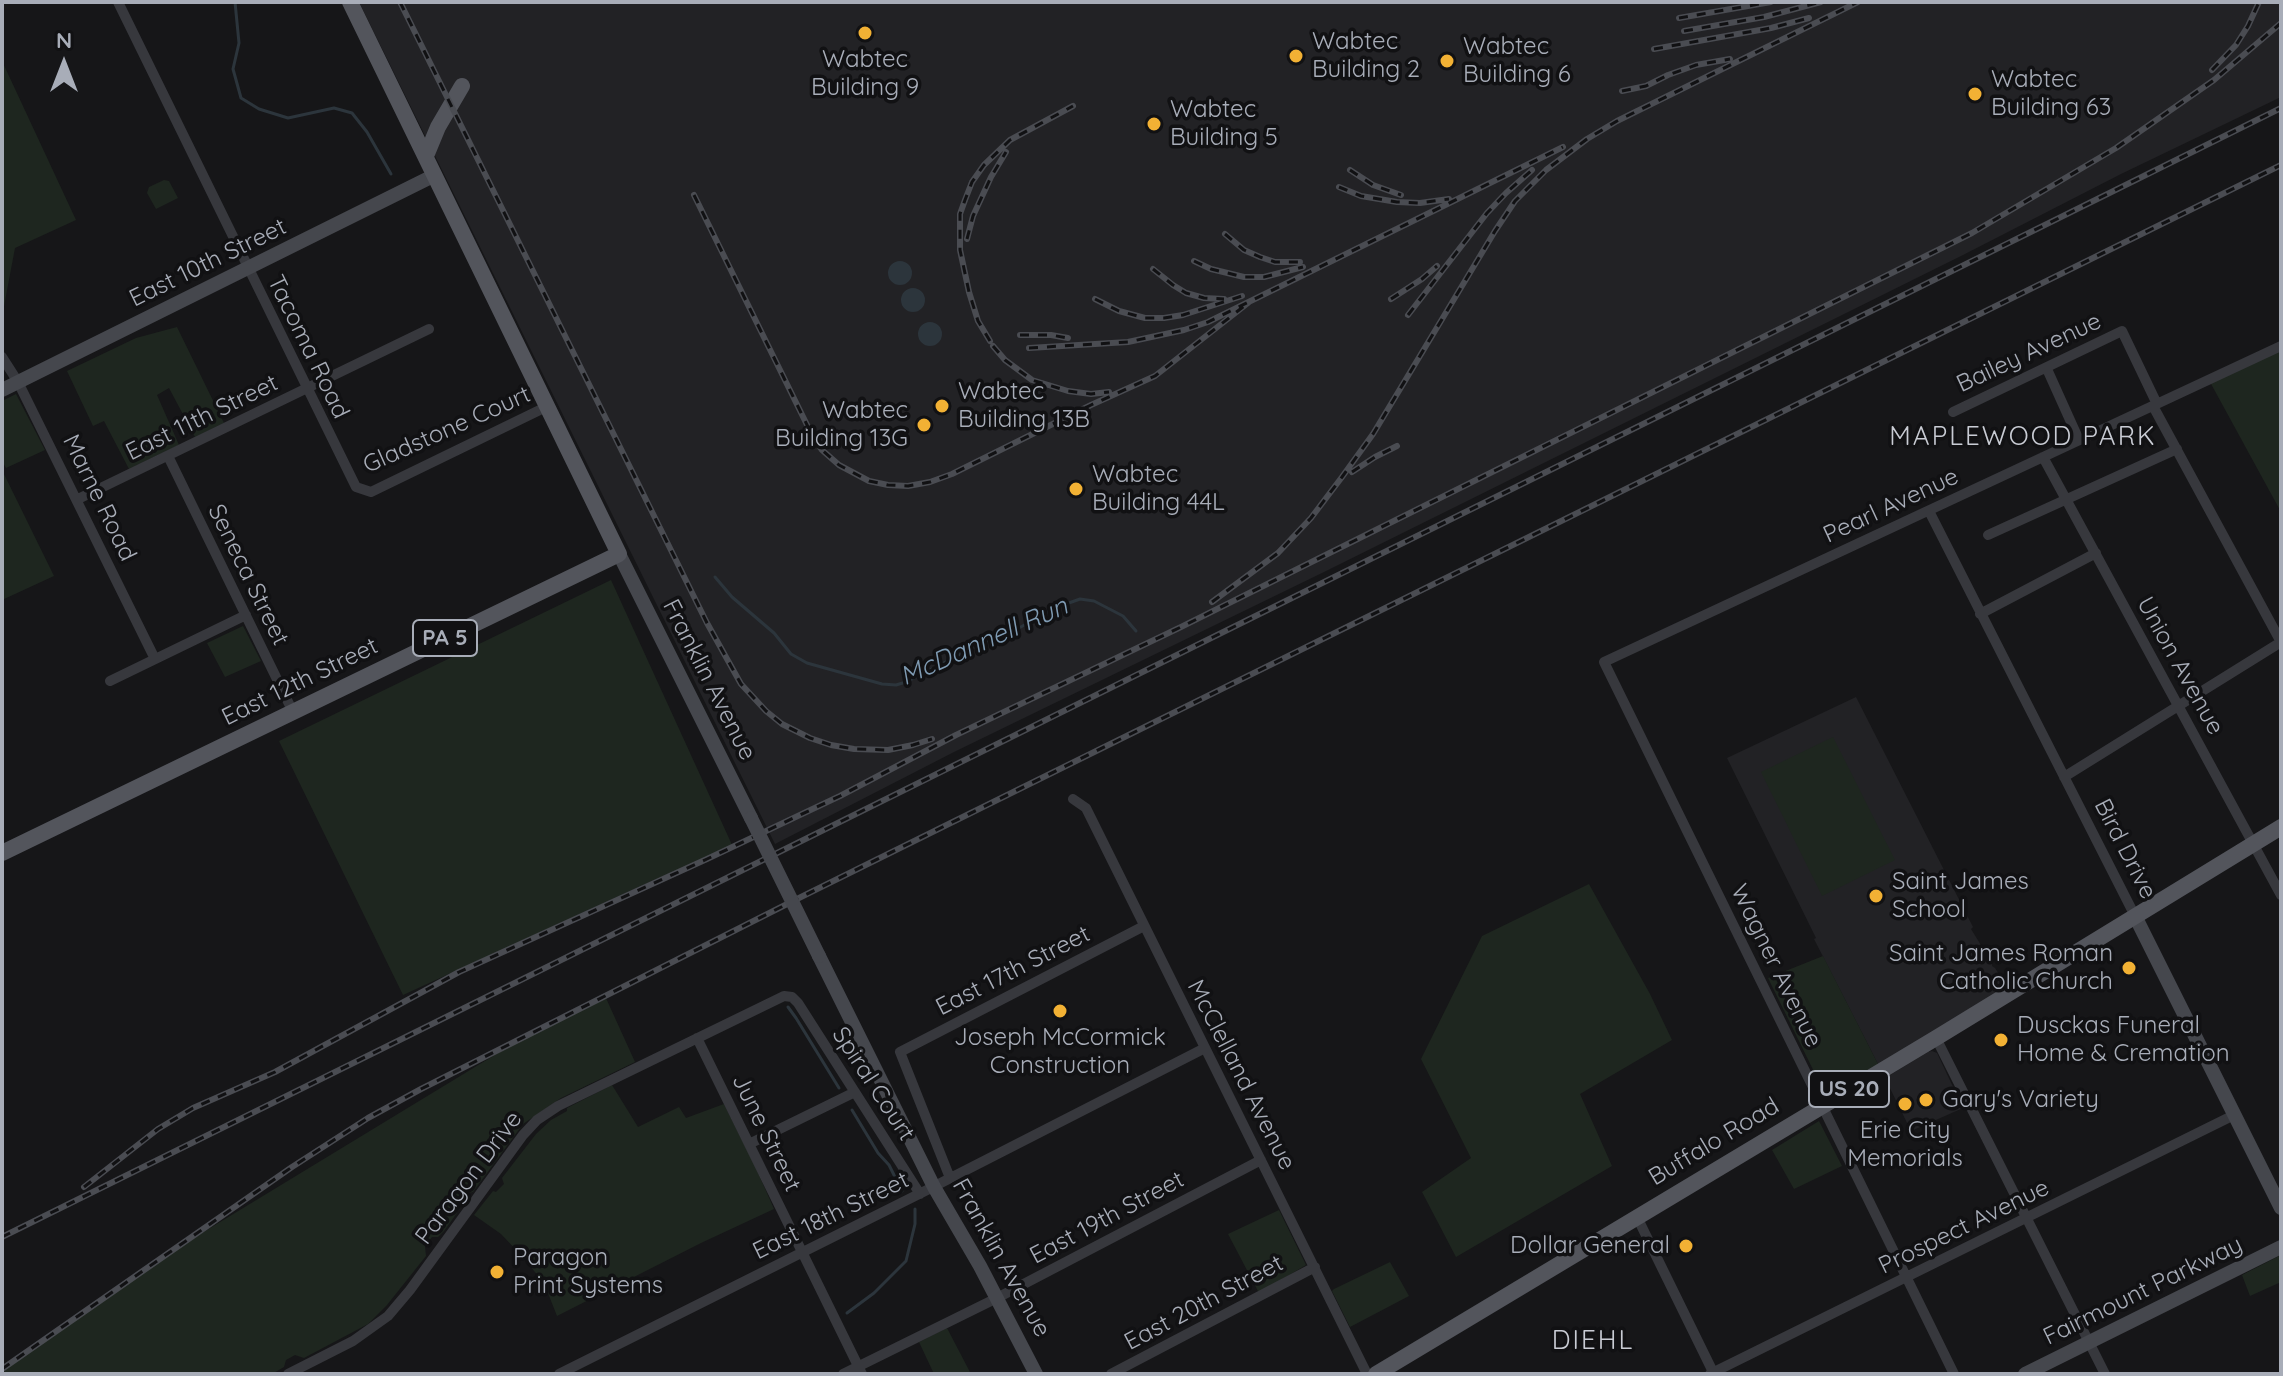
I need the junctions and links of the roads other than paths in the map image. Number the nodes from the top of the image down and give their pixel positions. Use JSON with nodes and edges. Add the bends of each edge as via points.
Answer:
{"nodes":[{"id":1,"x":118,"y":2,"type":"edge"},
{"id":2,"x":350,"y":2,"type":"edge"},
{"id":3,"x":462,"y":86,"type":"dead end"},
{"id":4,"x":426,"y":156,"type":"junction"},
{"id":5,"x":435,"y":175,"type":"junction"},
{"id":6,"x":247,"y":268,"type":"junction"},
{"id":7,"x":429,"y":329,"type":"dead end"},
{"id":8,"x":2281,"y":346,"type":"edge"},
{"id":9,"x":2,"y":357,"type":"edge"},
{"id":10,"x":2047,"y":369,"type":"junction"},
{"id":11,"x":18,"y":382,"type":"junction"},
{"id":12,"x":2,"y":390,"type":"edge"},
{"id":13,"x":307,"y":390,"type":"junction"},
{"id":14,"x":2155,"y":405,"type":"junction"},
{"id":15,"x":548,"y":406,"type":"junction"},
{"id":16,"x":1953,"y":412,"type":"dead end"},
{"id":17,"x":2079,"y":440,"type":"junction"},
{"id":18,"x":2177,"y":449,"type":"junction"},
{"id":19,"x":168,"y":456,"type":"junction"},
{"id":20,"x":2043,"y":457,"type":"junction"},
{"id":21,"x":362,"y":490,"type":"joint"},
{"id":22,"x":78,"y":499,"type":"junction"},
{"id":23,"x":2066,"y":499,"type":"junction"},
{"id":24,"x":1929,"y":511,"type":"junction"},
{"id":25,"x":1988,"y":535,"type":"dead end"},
{"id":26,"x":2096,"y":553,"type":"junction"},
{"id":27,"x":619,"y":554,"type":"junction"},
{"id":28,"x":1980,"y":614,"type":"junction"},
{"id":29,"x":246,"y":615,"type":"junction"},
{"id":30,"x":2281,"y":642,"type":"edge"},
{"id":31,"x":155,"y":659,"type":"junction"},
{"id":32,"x":1604,"y":662,"type":"joint"},
{"id":33,"x":110,"y":681,"type":"dead end"},
{"id":34,"x":2178,"y":705,"type":"junction"},
{"id":35,"x":293,"y":712,"type":"junction"},
{"id":36,"x":2064,"y":777,"type":"junction"},
{"id":37,"x":1073,"y":799,"type":"dead end"},
{"id":38,"x":2281,"y":827,"type":"edge"},
{"id":39,"x":2254,"y":844,"type":"junction"},
{"id":40,"x":2,"y":853,"type":"edge"},
{"id":41,"x":2281,"y":895,"type":"edge"},
{"id":42,"x":2135,"y":916,"type":"junction"},
{"id":43,"x":1144,"y":926,"type":"junction"},
{"id":44,"x":792,"y":997,"type":"joint"},
{"id":45,"x":697,"y":1038,"type":"junction"},
{"id":46,"x":1936,"y":1038,"type":"junction"},
{"id":47,"x":1205,"y":1048,"type":"junction"},
{"id":48,"x":855,"y":1092,"type":"junction"},
{"id":49,"x":1822,"y":1105,"type":"junction"},
{"id":50,"x":2234,"y":1115,"type":"junction"},
{"id":51,"x":749,"y":1144,"type":"junction"},
{"id":52,"x":1261,"y":1160,"type":"junction"},
{"id":53,"x":950,"y":1178,"type":"junction"},
{"id":54,"x":934,"y":1187,"type":"junction"},
{"id":55,"x":920,"y":1194,"type":"junction"},
{"id":56,"x":2281,"y":1208,"type":"edge"},
{"id":57,"x":1637,"y":1217,"type":"junction"},
{"id":58,"x":2027,"y":1218,"type":"junction"},
{"id":59,"x":2281,"y":1247,"type":"edge"},
{"id":60,"x":802,"y":1252,"type":"junction"},
{"id":61,"x":1315,"y":1267,"type":"junction"},
{"id":62,"x":1907,"y":1278,"type":"junction"},
{"id":63,"x":997,"y":1298,"type":"junction"},
{"id":64,"x":2090,"y":1343,"type":"junction"},
{"id":65,"x":860,"y":1370,"type":"edge"},
{"id":66,"x":294,"y":1373,"type":"edge"},
{"id":67,"x":559,"y":1374,"type":"edge"},
{"id":68,"x":843,"y":1374,"type":"edge"},
{"id":69,"x":1036,"y":1374,"type":"edge"},
{"id":70,"x":1111,"y":1374,"type":"edge"},
{"id":71,"x":1367,"y":1374,"type":"edge"},
{"id":72,"x":1376,"y":1374,"type":"edge"},
{"id":73,"x":1712,"y":1374,"type":"edge"},
{"id":74,"x":1954,"y":1374,"type":"edge"},
{"id":75,"x":2025,"y":1374,"type":"edge"},
{"id":76,"x":2105,"y":1374,"type":"edge"}],
"edges":[{"from":1,"to":6,"type":"street","name":"Tacoma Road"},
{"from":2,"to":4,"type":"main road","name":"Franklin Avenue"},
{"from":3,"to":4,"type":"main road"},
{"from":4,"to":5,"type":"main road","name":"Franklin Avenue"},
{"from":5,"to":6,"type":"street","name":"East 10th Street"},
{"from":5,"to":15,"type":"main road","name":"Franklin Avenue"},
{"from":6,"to":11,"type":"street","name":"East 10th Street"},
{"from":6,"to":13,"type":"street","name":"Tacoma Road"},
{"from":7,"to":13,"type":"street","name":"East 11th Street"},
{"from":8,"to":14,"type":"street","name":"Pearl Avenue"},
{"from":9,"to":11,"type":"street","name":"Marne Road"},
{"from":10,"to":14,"type":"street","name":"Bailey Avenue","via":[[2122,331]]},
{"from":10,"to":16,"type":"street","name":"Bailey Avenue"},
{"from":10,"to":17,"type":"street"},
{"from":11,"to":12,"type":"street","name":"East 10th Street"},
{"from":11,"to":22,"type":"street","name":"Marne Road"},
{"from":13,"to":19,"type":"street","name":"East 11th Street"},
{"from":13,"to":21,"type":"street","name":"Tacoma Road","via":[[353,484]]},
{"from":14,"to":17,"type":"street","name":"Pearl Avenue"},
{"from":14,"to":18,"type":"street"},
{"from":15,"to":21,"type":"street","name":"Gladstone Court","via":[[383,487]]},
{"from":15,"to":27,"type":"main road","name":"Franklin Avenue"},
{"from":17,"to":20,"type":"street","name":"Pearl Avenue"},
{"from":18,"to":23,"type":"street"},
{"from":18,"to":30,"type":"street"},
{"from":19,"to":22,"type":"street","name":"East 11th Street"},
{"from":19,"to":29,"type":"street","name":"Seneca Street"},
{"from":20,"to":23,"type":"street","name":"Union Avenue"},
{"from":20,"to":24,"type":"street","name":"Pearl Avenue"},
{"from":22,"to":31,"type":"street","name":"Marne Road"},
{"from":23,"to":25,"type":"street"},
{"from":23,"to":26,"type":"street","name":"Union Avenue"},
{"from":24,"to":28,"type":"street","name":"Bird Drive"},
{"from":24,"to":32,"type":"street","name":"Pearl Avenue"},
{"from":26,"to":28,"type":"street"},
{"from":26,"to":34,"type":"street","name":"Union Avenue"},
{"from":27,"to":35,"type":"main road","name":"East 12th Street","number":"PA 5"},
{"from":27,"to":54,"type":"street","name":"Franklin Avenue","bridge":true},
{"from":28,"to":36,"type":"street","name":"Bird Drive"},
{"from":29,"to":31,"type":"street"},
{"from":29,"to":35,"type":"street","name":"Seneca Street"},
{"from":30,"to":34,"type":"street"},
{"from":31,"to":33,"type":"street"},
{"from":32,"to":49,"type":"street","name":"Wagner Avenue"},
{"from":34,"to":36,"type":"street"},
{"from":34,"to":39,"type":"street","name":"Union Avenue"},
{"from":35,"to":40,"type":"main road","name":"East 12th Street","number":"PA 5"},
{"from":36,"to":42,"type":"street","name":"Bird Drive"},
{"from":37,"to":43,"type":"street","name":"McClelland Avenue","via":[[1086,808]]},
{"from":38,"to":39,"type":"main road","name":"Buffalo Road","number":"US 20"},
{"from":39,"to":41,"type":"street","name":"Union Avenue"},
{"from":39,"to":42,"type":"main road","name":"Buffalo Road","number":"US 20"},
{"from":42,"to":46,"type":"main road","name":"Buffalo Road","number":"US 20"},
{"from":42,"to":50,"type":"street","name":"Bird Drive"},
{"from":43,"to":47,"type":"street","name":"McClelland Avenue"},
{"from":43,"to":53,"type":"street","name":"East 17th Street","via":[[900,1052]]},
{"from":44,"to":45,"type":"street","name":"Paragon Drive"},
{"from":44,"to":48,"type":"street","name":"Spiral Court"},
{"from":45,"to":51,"type":"street","name":"June Street"},
{"from":45,"to":66,"type":"street","name":"Paragon Drive","via":[[537,1120],[388,1316]]},
{"from":46,"to":49,"type":"main road","name":"Buffalo Road","number":"US 20"},
{"from":46,"to":58,"type":"street"},
{"from":47,"to":52,"type":"street","name":"McClelland Avenue"},
{"from":47,"to":53,"type":"street","name":"East 18th Street"},
{"from":48,"to":51,"type":"street"},
{"from":48,"to":55,"type":"street","name":"Spiral Court"},
{"from":49,"to":57,"type":"main road","name":"Buffalo Road","number":"US 20"},
{"from":49,"to":62,"type":"street","name":"Wagner Avenue"},
{"from":50,"to":56,"type":"street","name":"Bird Drive"},
{"from":50,"to":58,"type":"street","name":"Prospect Avenue"},
{"from":51,"to":60,"type":"street","name":"June Street"},
{"from":52,"to":61,"type":"street","name":"McClelland Avenue"},
{"from":52,"to":63,"type":"street","name":"East 19th Street"},
{"from":53,"to":54,"type":"street","name":"East 18th Street"},
{"from":54,"to":55,"type":"street","name":"East 18th Street"},
{"from":54,"to":63,"type":"street","name":"Franklin Avenue"},
{"from":55,"to":60,"type":"street","name":"East 18th Street"},
{"from":57,"to":72,"type":"main road","name":"Buffalo Road","number":"US 20"},
{"from":57,"to":73,"type":"street"},
{"from":58,"to":62,"type":"street","name":"Prospect Avenue"},
{"from":58,"to":64,"type":"street"},
{"from":59,"to":64,"type":"street","name":"Fairmount Parkway"},
{"from":60,"to":65,"type":"street","name":"June Street"},
{"from":60,"to":67,"type":"street","name":"East 18th Street"},
{"from":61,"to":70,"type":"street","name":"East 20th Street"},
{"from":61,"to":71,"type":"street","name":"McClelland Avenue"},
{"from":62,"to":73,"type":"street","name":"Prospect Avenue"},
{"from":62,"to":74,"type":"street","name":"Wagner Avenue"},
{"from":63,"to":65,"type":"street","name":"East 19th Street"},
{"from":63,"to":69,"type":"street","name":"Franklin Avenue"},
{"from":64,"to":75,"type":"street","name":"Fairmount Parkway"},
{"from":64,"to":76,"type":"street"},
{"from":65,"to":68,"type":"street","name":"East 19th Street"}]}
